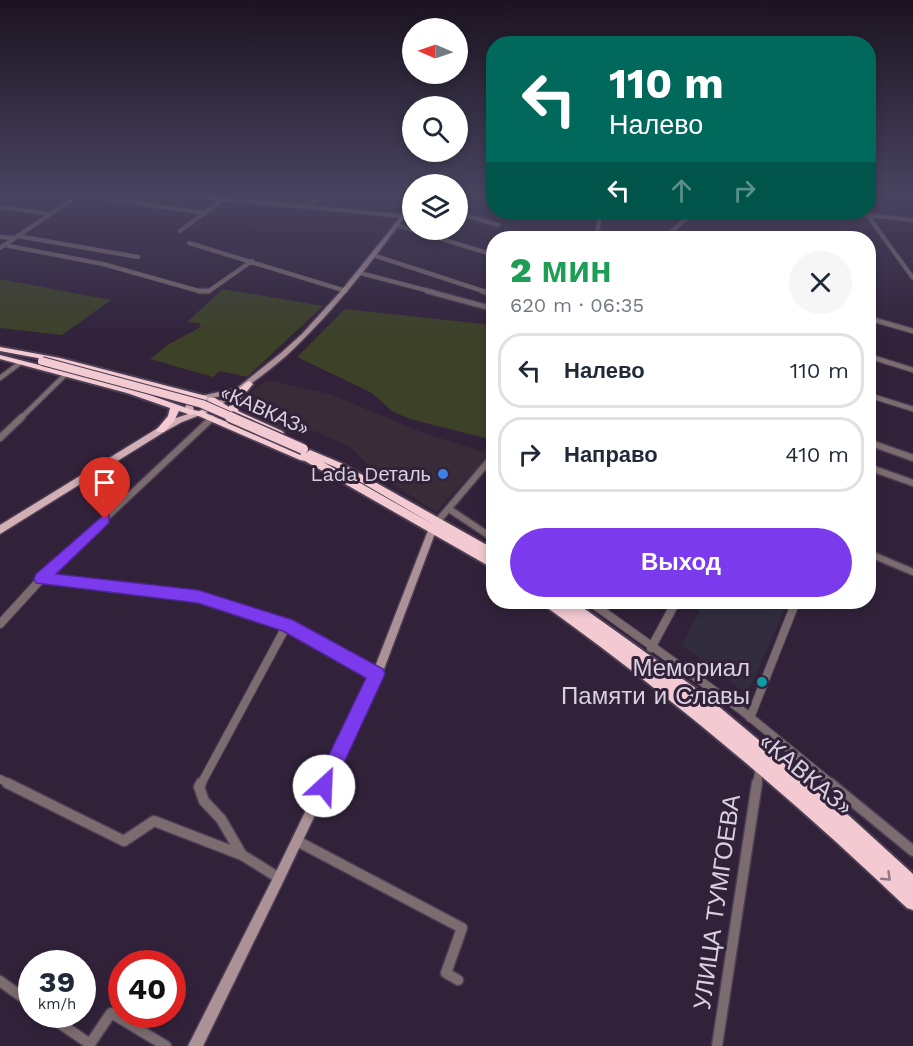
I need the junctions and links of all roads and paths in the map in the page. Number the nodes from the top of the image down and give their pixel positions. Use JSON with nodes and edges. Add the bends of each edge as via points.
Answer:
{"nodes":[{"id":1,"x":51,"y":243,"type":"edge"},
{"id":2,"x":189,"y":243,"type":"dead end"},
{"id":3,"x":382,"y":243,"type":"edge"},
{"id":4,"x":454,"y":243,"type":"edge"},
{"id":5,"x":888,"y":243,"type":"edge"},
{"id":6,"x":2,"y":247,"type":"edge"},
{"id":7,"x":486,"y":253,"type":"edge"},
{"id":8,"x":373,"y":255,"type":"junction"},
{"id":9,"x":138,"y":257,"type":"dead end"},
{"id":10,"x":252,"y":261,"type":"junction"},
{"id":11,"x":360,"y":273,"type":"junction"},
{"id":12,"x":913,"y":278,"type":"edge"},
{"id":13,"x":346,"y":291,"type":"junction"},
{"id":14,"x":486,"y":292,"type":"edge"},
{"id":15,"x":486,"y":307,"type":"edge"},
{"id":16,"x":876,"y":320,"type":"edge"},
{"id":17,"x":913,"y":331,"type":"edge"},
{"id":18,"x":0,"y":350,"type":"edge"},
{"id":19,"x":0,"y":356,"type":"edge"},
{"id":20,"x":876,"y":358,"type":"edge"},
{"id":21,"x":20,"y":363,"type":"junction"},
{"id":22,"x":40,"y":363,"type":"junction"},
{"id":23,"x":913,"y":370,"type":"edge"},
{"id":24,"x":66,"y":374,"type":"junction"},
{"id":25,"x":0,"y":378,"type":"edge"},
{"id":26,"x":249,"y":384,"type":"junction"},
{"id":27,"x":876,"y":398,"type":"edge"},
{"id":28,"x":174,"y":406,"type":"junction"},
{"id":29,"x":211,"y":406,"type":"junction"},
{"id":30,"x":193,"y":410,"type":"junction"},
{"id":31,"x":913,"y":410,"type":"edge"},
{"id":32,"x":234,"y":413,"type":"junction"},
{"id":33,"x":161,"y":430,"type":"junction"},
{"id":34,"x":0,"y":438,"type":"edge"},
{"id":35,"x":876,"y":445,"type":"edge"},
{"id":36,"x":913,"y":458,"type":"edge"},
{"id":37,"x":486,"y":465,"type":"edge"},
{"id":38,"x":334,"y":468,"type":"junction"},
{"id":39,"x":876,"y":470,"type":"edge"},
{"id":40,"x":913,"y":483,"type":"edge"},
{"id":41,"x":449,"y":509,"type":"junction"},
{"id":42,"x":435,"y":525,"type":"junction"},
{"id":43,"x":0,"y":530,"type":"edge"},
{"id":44,"x":486,"y":533,"type":"edge"},
{"id":45,"x":486,"y":551,"type":"edge"},
{"id":46,"x":876,"y":556,"type":"edge"},
{"id":47,"x":486,"y":560,"type":"edge"},
{"id":48,"x":913,"y":572,"type":"edge"},
{"id":49,"x":41,"y":579,"type":"junction"},
{"id":50,"x":559,"y":609,"type":"edge"},
{"id":51,"x":576,"y":609,"type":"edge"},
{"id":52,"x":599,"y":609,"type":"edge"},
{"id":53,"x":672,"y":609,"type":"edge"},
{"id":54,"x":793,"y":609,"type":"dead end"},
{"id":55,"x":0,"y":624,"type":"edge"},
{"id":56,"x":287,"y":625,"type":"junction"},
{"id":57,"x":651,"y":648,"type":"junction"},
{"id":58,"x":377,"y":674,"type":"junction"},
{"id":59,"x":750,"y":718,"type":"junction"},
{"id":60,"x":760,"y":764,"type":"junction"},
{"id":61,"x":0,"y":779,"type":"edge"},
{"id":62,"x":297,"y":841,"type":"junction"},
{"id":63,"x":913,"y":851,"type":"edge"},
{"id":64,"x":242,"y":855,"type":"junction"},
{"id":65,"x":279,"y":878,"type":"junction"},
{"id":66,"x":913,"y":885,"type":"edge"},
{"id":67,"x":913,"y":902,"type":"edge"},
{"id":68,"x":458,"y":980,"type":"dead end"},
{"id":69,"x":0,"y":981,"type":"edge"},
{"id":70,"x":18,"y":994,"type":"edge"},
{"id":71,"x":67,"y":1028,"type":"edge"},
{"id":72,"x":166,"y":1046,"type":"edge"},
{"id":73,"x":195,"y":1046,"type":"edge"},
{"id":74,"x":717,"y":1046,"type":"edge"}],
"edges":[{"from":1,"to":9,"type":"street"},
{"from":2,"to":10,"type":"street"},
{"from":3,"to":8,"type":"main road"},
{"from":4,"to":7,"type":"street"},
{"from":5,"to":12,"type":"street"},
{"from":6,"to":10,"type":"street","via":[[103,264],[199,291],[209,291]]},
{"from":8,"to":11,"type":"main road"},
{"from":8,"to":14,"type":"street"},
{"from":10,"to":13,"type":"street"},
{"from":11,"to":13,"type":"main road"},
{"from":11,"to":15,"type":"street"},
{"from":13,"to":26,"type":"main road"},
{"from":16,"to":17,"type":"street"},
{"from":18,"to":22,"type":"highway","name":"«КАВКАЗ»"},
{"from":18,"to":29,"type":"highway","via":[[60,360]]},
{"from":19,"to":21,"type":"highway","name":"«КАВКАЗ»"},
{"from":19,"to":22,"type":"highway","name":"«КАВКАЗ»"},
{"from":20,"to":23,"type":"street"},
{"from":21,"to":24,"type":"highway","name":"«КАВКАЗ»"},
{"from":21,"to":25,"type":"street"},
{"from":22,"to":38,"type":"highway","name":"«КАВКАЗ»","bridge":true,"via":[[198,408]]},
{"from":24,"to":28,"type":"highway","name":"«КАВКАЗ»"},
{"from":24,"to":34,"type":"street"},
{"from":26,"to":29,"type":"main road"},
{"from":26,"to":29,"type":"main road"},
{"from":26,"to":32,"type":"highway","via":[[236,399]]},
{"from":27,"to":31,"type":"street"},
{"from":28,"to":30,"type":"highway","name":"«КАВКАЗ»"},
{"from":28,"to":33,"type":"highway","via":[[172,418]]},
{"from":29,"to":30,"type":"highway","name":"«КАВКАЗ»"},
{"from":29,"to":30,"type":"main road"},
{"from":29,"to":32,"type":"highway"},
{"from":29,"to":38,"type":"highway","name":"«КАВКАЗ»"},
{"from":29,"to":49,"type":"street"},
{"from":30,"to":33,"type":"main road"},
{"from":30,"to":33,"type":"main road"},
{"from":32,"to":38,"type":"highway","via":[[306,446]]},
{"from":33,"to":43,"type":"main road"},
{"from":35,"to":36,"type":"street"},
{"from":37,"to":41,"type":"street"},
{"from":38,"to":42,"type":"highway","name":"«КАВКАЗ»"},
{"from":39,"to":40,"type":"street"},
{"from":41,"to":42,"type":"street"},
{"from":41,"to":44,"type":"street"},
{"from":42,"to":45,"type":"highway","name":"«КАВКАЗ»"},
{"from":42,"to":47,"type":"highway","name":"«КАВКАЗ»"},
{"from":42,"to":58,"type":"main road"},
{"from":46,"to":48,"type":"street"},
{"from":49,"to":55,"type":"street"},
{"from":49,"to":56,"type":"street","via":[[198,596]]},
{"from":50,"to":60,"type":"highway","name":"«КАВКАЗ»","via":[[641,668]]},
{"from":51,"to":66,"type":"highway","name":"«КАВКАЗ»","via":[[700,700],[841,818]]},
{"from":52,"to":57,"type":"street"},
{"from":53,"to":57,"type":"street"},
{"from":54,"to":59,"type":"street"},
{"from":56,"to":58,"type":"street"},
{"from":56,"to":64,"type":"street","via":[[199,787],[204,801],[221,819]]},
{"from":57,"to":59,"type":"street"},
{"from":58,"to":62,"type":"main road"},
{"from":59,"to":63,"type":"street"},
{"from":60,"to":67,"type":"highway","name":"«КАВКАЗ»","one_way":true,"via":[[835,827]]},
{"from":60,"to":74,"type":"street","name":"УЛИЦА ТУМГОЕВА"},
{"from":61,"to":64,"type":"street","via":[[124,841],[154,821]]},
{"from":62,"to":65,"type":"main road"},
{"from":62,"to":68,"type":"street","via":[[462,928],[446,973]]},
{"from":64,"to":65,"type":"street"},
{"from":65,"to":73,"type":"main road"},
{"from":69,"to":70,"type":"street"},
{"from":71,"to":72,"type":"street","via":[[90,1044],[111,1013]]}]}
